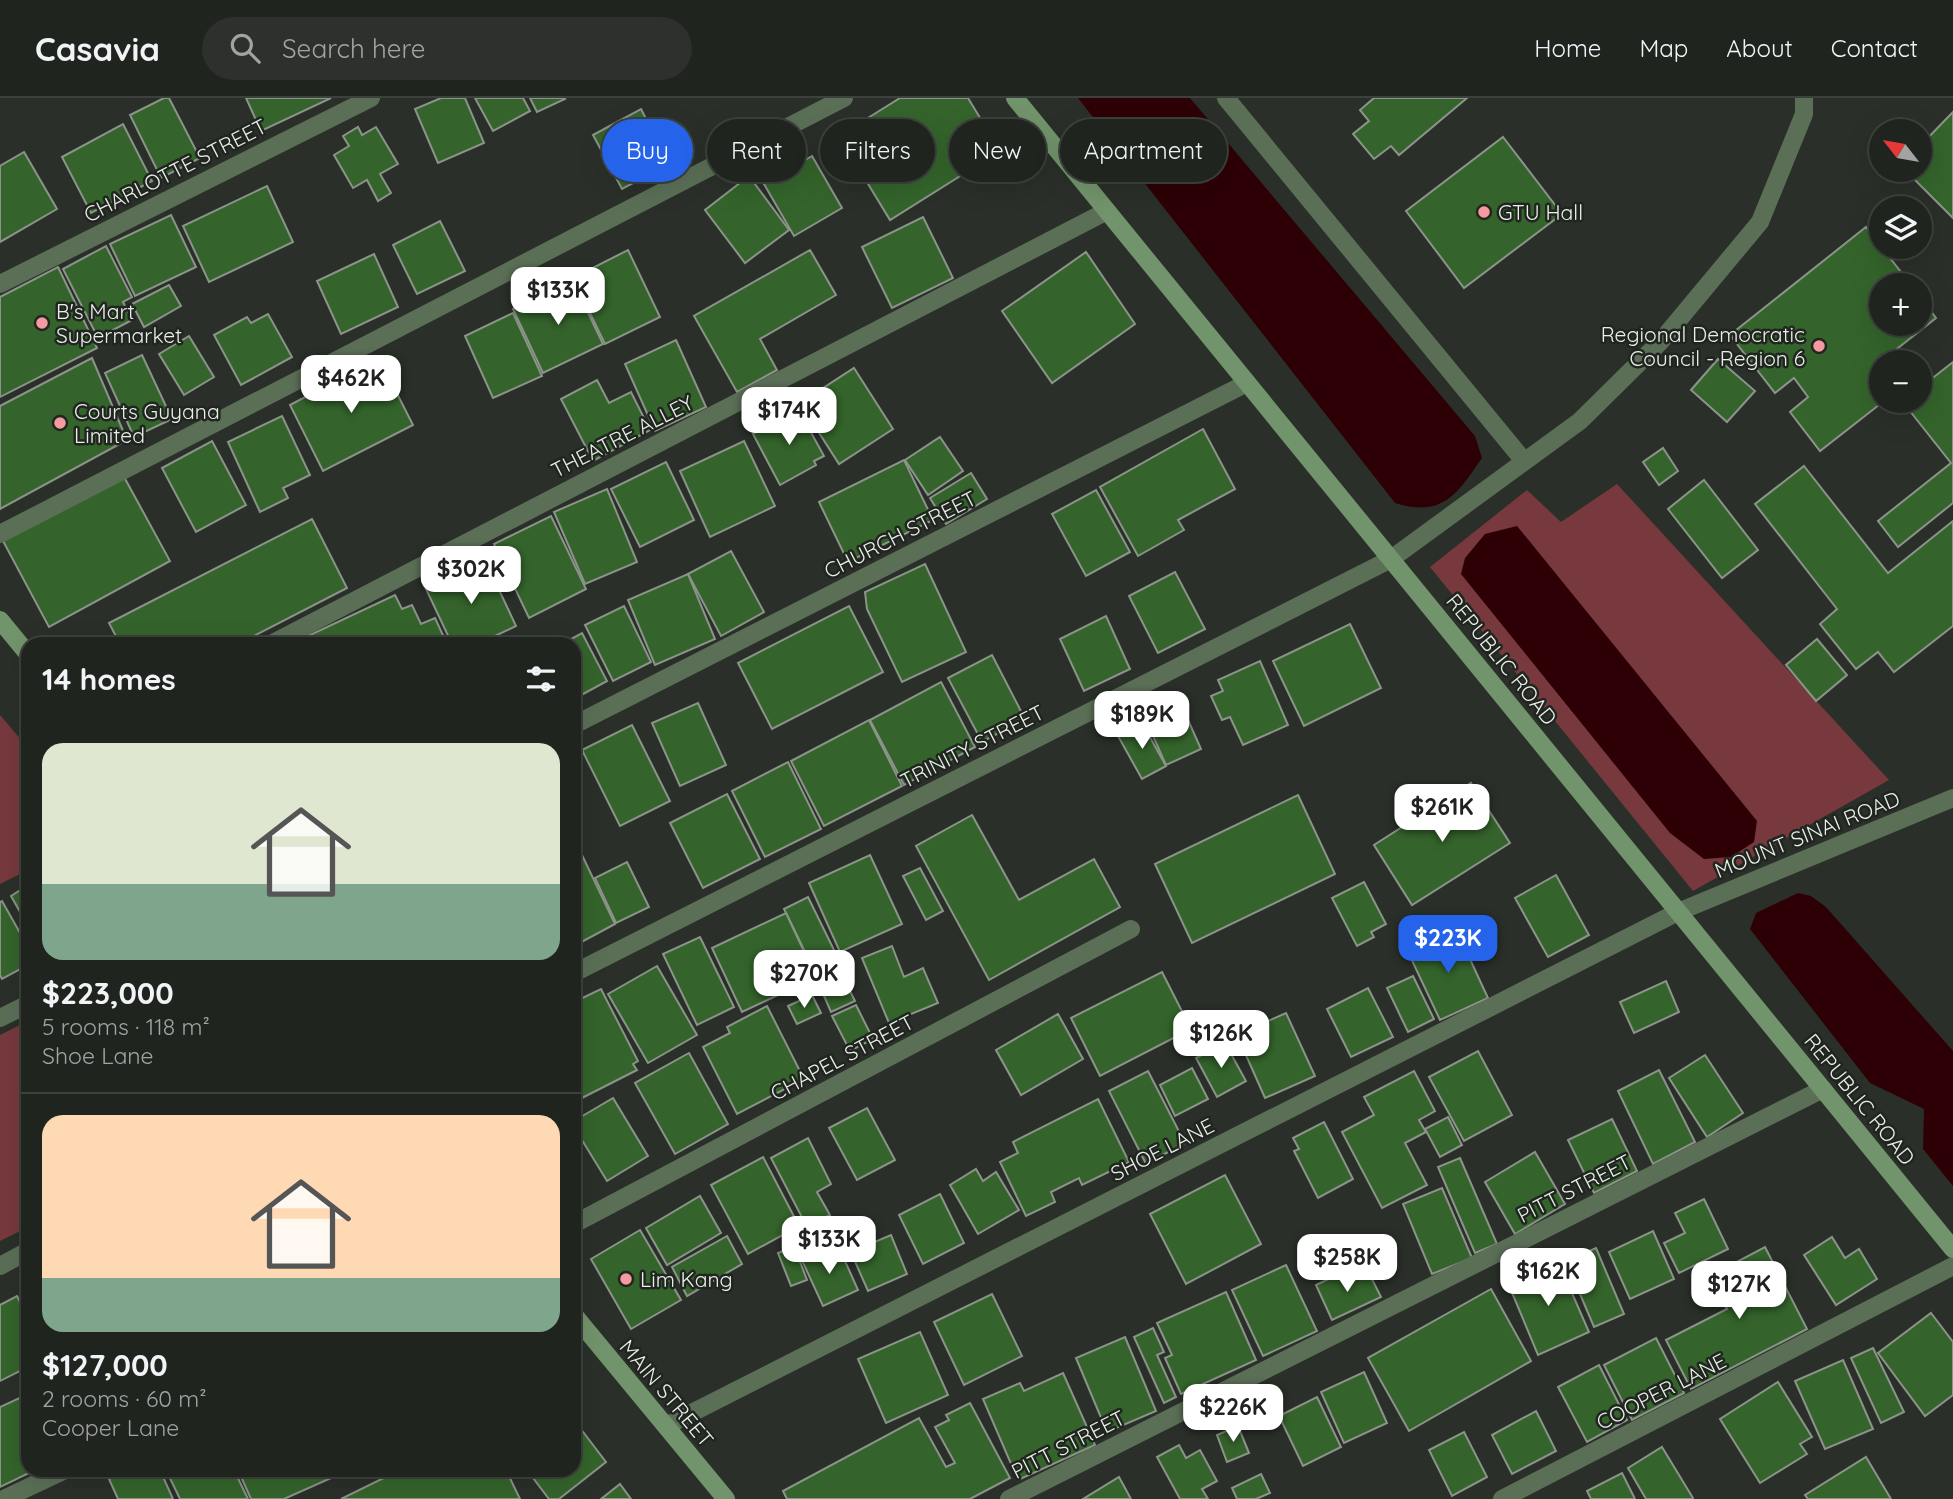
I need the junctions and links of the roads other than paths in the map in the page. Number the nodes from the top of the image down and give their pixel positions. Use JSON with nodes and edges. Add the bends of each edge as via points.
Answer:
{"nodes":[{"id":1,"x":371,"y":98,"type":"edge"},
{"id":2,"x":844,"y":98,"type":"edge"},
{"id":3,"x":1015,"y":98,"type":"edge"},
{"id":4,"x":1226,"y":98,"type":"edge"},
{"id":5,"x":1804,"y":98,"type":"edge"},
{"id":6,"x":1107,"y":211,"type":"junction"},
{"id":7,"x":0,"y":284,"type":"edge"},
{"id":8,"x":1247,"y":383,"type":"junction"},
{"id":9,"x":1524,"y":461,"type":"junction"},
{"id":10,"x":0,"y":534,"type":"edge"},
{"id":11,"x":1391,"y":559,"type":"junction"},
{"id":12,"x":0,"y":620,"type":"edge"},
{"id":13,"x":285,"y":637,"type":"edge"},
{"id":14,"x":21,"y":645,"type":"edge"},
{"id":15,"x":581,"y":722,"type":"edge"},
{"id":16,"x":1953,"y":798,"type":"edge"},
{"id":17,"x":1678,"y":912,"type":"junction"},
{"id":18,"x":1131,"y":929,"type":"dead end"},
{"id":19,"x":581,"y":969,"type":"edge"},
{"id":20,"x":21,"y":1008,"type":"edge"},
{"id":21,"x":0,"y":1018,"type":"edge"},
{"id":22,"x":1823,"y":1088,"type":"junction"},
{"id":23,"x":581,"y":1220,"type":"edge"},
{"id":24,"x":1953,"y":1249,"type":"edge"},
{"id":25,"x":21,"y":1255,"type":"edge"},
{"id":26,"x":0,"y":1266,"type":"edge"},
{"id":27,"x":1953,"y":1266,"type":"edge"},
{"id":28,"x":581,"y":1323,"type":"edge"},
{"id":29,"x":666,"y":1426,"type":"junction"},
{"id":30,"x":50,"y":1477,"type":"edge"},
{"id":31,"x":4,"y":1499,"type":"edge"},
{"id":32,"x":726,"y":1499,"type":"edge"},
{"id":33,"x":1009,"y":1499,"type":"edge"},
{"id":34,"x":1502,"y":1499,"type":"edge"}],
"edges":[{"from":1,"to":7,"type":"street","name":"CHARLOTTE STREET"},
{"from":2,"to":10,"type":"street"},
{"from":3,"to":6,"type":"street","name":"REPUBLIC ROAD"},
{"from":4,"to":9,"type":"street"},
{"from":5,"to":9,"type":"street","name":"TRINITY STREET","via":[[1804,114],[1760,222],[1661,341],[1580,421]]},
{"from":6,"to":8,"type":"street","name":"REPUBLIC ROAD"},
{"from":6,"to":13,"type":"street","name":"THEATRE ALLEY"},
{"from":8,"to":11,"type":"street","name":"REPUBLIC ROAD"},
{"from":8,"to":15,"type":"street","name":"CHURCH STREET"},
{"from":9,"to":11,"type":"street","name":"TRINITY STREET"},
{"from":11,"to":17,"type":"street","name":"REPUBLIC ROAD"},
{"from":11,"to":19,"type":"street","name":"TRINITY STREET"},
{"from":12,"to":14,"type":"street"},
{"from":16,"to":17,"type":"street","name":"MOUNT SINAI ROAD"},
{"from":17,"to":22,"type":"street","name":"REPUBLIC ROAD"},
{"from":17,"to":29,"type":"street","name":"SHOE LANE"},
{"from":18,"to":23,"type":"street","name":"CHAPEL STREET"},
{"from":20,"to":21,"type":"street"},
{"from":22,"to":24,"type":"street","name":"REPUBLIC ROAD"},
{"from":22,"to":33,"type":"street","name":"PITT STREET"},
{"from":25,"to":26,"type":"street"},
{"from":27,"to":34,"type":"street","name":"COOPER LANE"},
{"from":28,"to":29,"type":"street","name":"MAIN STREET"},
{"from":29,"to":32,"type":"street","name":"MAIN STREET"},
{"from":30,"to":31,"type":"street"}]}
